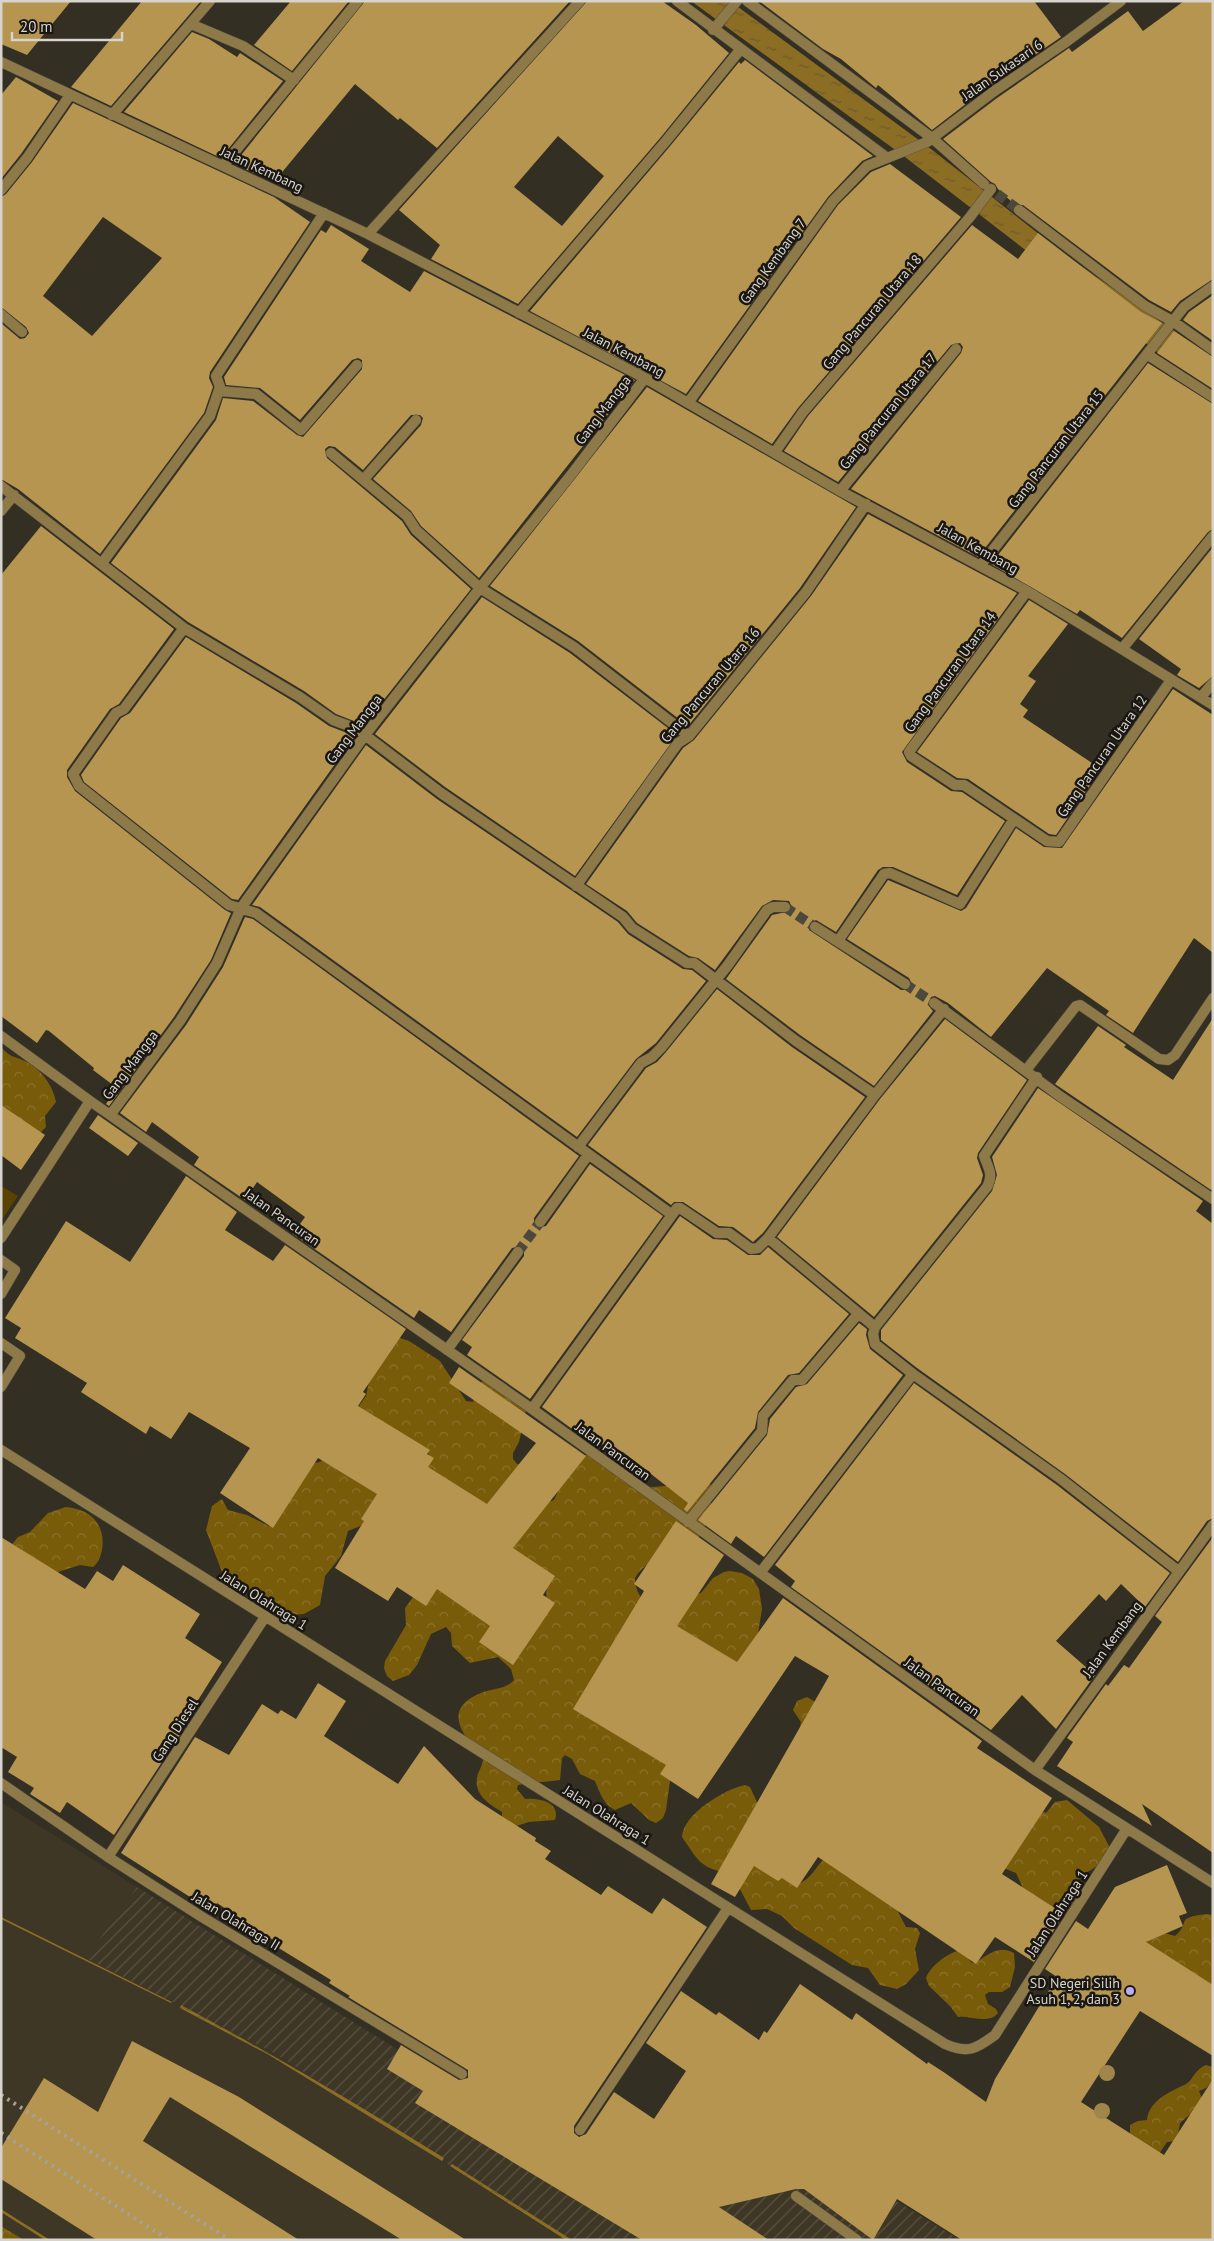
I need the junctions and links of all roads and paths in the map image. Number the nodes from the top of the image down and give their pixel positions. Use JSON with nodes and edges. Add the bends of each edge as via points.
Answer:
{"nodes":[{"id":1,"x":210,"y":1,"type":"edge"},
{"id":2,"x":358,"y":1,"type":"edge"},
{"id":3,"x":580,"y":1,"type":"edge"},
{"id":4,"x":677,"y":1,"type":"edge"},
{"id":5,"x":737,"y":1,"type":"edge"},
{"id":6,"x":747,"y":1,"type":"edge"},
{"id":7,"x":1121,"y":1,"type":"edge"},
{"id":8,"x":191,"y":24,"type":"junction"},
{"id":9,"x":716,"y":28,"type":"junction"},
{"id":10,"x":740,"y":50,"type":"junction"},
{"id":11,"x":1,"y":62,"type":"edge"},
{"id":12,"x":294,"y":80,"type":"junction"},
{"id":13,"x":70,"y":95,"type":"junction"},
{"id":14,"x":112,"y":115,"type":"junction"},
{"id":15,"x":930,"y":140,"type":"junction"},
{"id":16,"x":891,"y":155,"type":"junction"},
{"id":17,"x":223,"y":166,"type":"junction"},
{"id":18,"x":1,"y":190,"type":"edge"},
{"id":19,"x":1019,"y":210,"type":"tunnel mouth"},
{"id":20,"x":324,"y":213,"type":"junction"},
{"id":21,"x":368,"y":234,"type":"junction"},
{"id":22,"x":1213,"y":286,"type":"edge"},
{"id":23,"x":519,"y":313,"type":"junction"},
{"id":24,"x":1,"y":314,"type":"edge"},
{"id":25,"x":1171,"y":326,"type":"junction"},
{"id":26,"x":22,"y":332,"type":"dead end"},
{"id":27,"x":956,"y":349,"type":"dead end"},
{"id":28,"x":1213,"y":350,"type":"edge"},
{"id":29,"x":1150,"y":352,"type":"junction"},
{"id":30,"x":357,"y":365,"type":"dead end"},
{"id":31,"x":645,"y":378,"type":"junction"},
{"id":32,"x":219,"y":391,"type":"junction"},
{"id":33,"x":1213,"y":397,"type":"edge"},
{"id":34,"x":688,"y":402,"type":"junction"},
{"id":35,"x":416,"y":420,"type":"dead end"},
{"id":36,"x":775,"y":452,"type":"junction"},
{"id":37,"x":330,"y":453,"type":"dead end"},
{"id":38,"x":364,"y":479,"type":"junction"},
{"id":39,"x":1,"y":486,"type":"edge"},
{"id":40,"x":840,"y":491,"type":"junction"},
{"id":41,"x":14,"y":495,"type":"junction"},
{"id":42,"x":866,"y":504,"type":"junction"},
{"id":43,"x":1,"y":511,"type":"edge"},
{"id":44,"x":1213,"y":536,"type":"edge"},
{"id":45,"x":102,"y":563,"type":"junction"},
{"id":46,"x":981,"y":565,"type":"junction"},
{"id":47,"x":480,"y":588,"type":"junction"},
{"id":48,"x":1027,"y":590,"type":"junction"},
{"id":49,"x":184,"y":628,"type":"junction"},
{"id":50,"x":1122,"y":649,"type":"junction"},
{"id":51,"x":1171,"y":680,"type":"junction"},
{"id":52,"x":1213,"y":683,"type":"edge"},
{"id":53,"x":1201,"y":698,"type":"junction"},
{"id":54,"x":1213,"y":705,"type":"edge"},
{"id":55,"x":365,"y":735,"type":"junction"},
{"id":56,"x":689,"y":736,"type":"junction"},
{"id":57,"x":1014,"y":819,"type":"junction"},
{"id":58,"x":1053,"y":841,"type":"joint"},
{"id":59,"x":576,"y":886,"type":"junction"},
{"id":60,"x":786,"y":907,"type":"dead end"},
{"id":61,"x":241,"y":908,"type":"junction"},
{"id":62,"x":815,"y":927,"type":"tunnel mouth"},
{"id":63,"x":838,"y":941,"type":"junction"},
{"id":64,"x":715,"y":980,"type":"junction"},
{"id":65,"x":906,"y":984,"type":"tunnel mouth"},
{"id":66,"x":1213,"y":998,"type":"edge"},
{"id":67,"x":934,"y":1002,"type":"tunnel mouth"},
{"id":68,"x":944,"y":1009,"type":"junction"},
{"id":69,"x":1,"y":1036,"type":"edge"},
{"id":70,"x":1026,"y":1070,"type":"junction"},
{"id":71,"x":1037,"y":1077,"type":"junction"},
{"id":72,"x":875,"y":1095,"type":"junction"},
{"id":73,"x":90,"y":1101,"type":"junction"},
{"id":74,"x":111,"y":1114,"type":"junction"},
{"id":75,"x":578,"y":1147,"type":"junction"},
{"id":76,"x":588,"y":1154,"type":"junction"},
{"id":77,"x":1213,"y":1199,"type":"edge"},
{"id":78,"x":671,"y":1214,"type":"junction"},
{"id":79,"x":540,"y":1222,"type":"tunnel mouth"},
{"id":80,"x":1,"y":1238,"type":"edge"},
{"id":81,"x":768,"y":1238,"type":"junction"},
{"id":82,"x":518,"y":1252,"type":"tunnel mouth"},
{"id":83,"x":1,"y":1260,"type":"edge"},
{"id":84,"x":1,"y":1294,"type":"edge"},
{"id":85,"x":858,"y":1314,"type":"junction"},
{"id":86,"x":875,"y":1328,"type":"junction"},
{"id":87,"x":1,"y":1343,"type":"edge"},
{"id":88,"x":447,"y":1350,"type":"junction"},
{"id":89,"x":913,"y":1374,"type":"junction"},
{"id":90,"x":1,"y":1387,"type":"edge"},
{"id":91,"x":532,"y":1409,"type":"junction"},
{"id":92,"x":1,"y":1450,"type":"edge"},
{"id":93,"x":688,"y":1522,"type":"junction"},
{"id":94,"x":1213,"y":1524,"type":"edge"},
{"id":95,"x":1177,"y":1570,"type":"junction"},
{"id":96,"x":760,"y":1574,"type":"junction"},
{"id":97,"x":265,"y":1617,"type":"junction"},
{"id":98,"x":1035,"y":1770,"type":"junction"},
{"id":99,"x":1,"y":1783,"type":"edge"},
{"id":100,"x":1126,"y":1830,"type":"junction"},
{"id":101,"x":108,"y":1857,"type":"junction"},
{"id":102,"x":1213,"y":1883,"type":"edge"},
{"id":103,"x":728,"y":1908,"type":"junction"},
{"id":104,"x":462,"y":2074,"type":"dead end"},
{"id":105,"x":580,"y":2130,"type":"dead end"},
{"id":106,"x":796,"y":2196,"type":"dead end"},
{"id":107,"x":857,"y":2240,"type":"edge"}],
"edges":[{"from":1,"to":8,"type":"street"},
{"from":2,"to":12,"type":"street"},
{"from":3,"to":21,"type":"street"},
{"from":4,"to":9,"type":"street"},
{"from":5,"to":9,"type":"street"},
{"from":6,"to":15,"type":"street"},
{"from":7,"to":15,"type":"street","name":"Jalan Sukasari 6"},
{"from":8,"to":12,"type":"street","via":[[243,46]]},
{"from":8,"to":14,"type":"street"},
{"from":9,"to":10,"type":"street"},
{"from":10,"to":16,"type":"street"},
{"from":10,"to":23,"type":"street"},
{"from":11,"to":13,"type":"street","name":"Jalan Kembang"},
{"from":12,"to":17,"type":"street"},
{"from":13,"to":14,"type":"street","name":"Jalan Kembang"},
{"from":13,"to":18,"type":"street"},
{"from":14,"to":17,"type":"street","name":"Jalan Kembang"},
{"from":15,"to":16,"type":"street","name":"Jalan Sukasari 6"},
{"from":15,"to":36,"type":"street","name":"Gang Pancuran Utara 18","via":[[988,187],[970,217],[803,412]]},
{"from":16,"to":34,"type":"street","name":"Gang Kembang 7","via":[[867,166],[832,202]]},
{"from":17,"to":20,"type":"street","name":"Jalan Kembang"},
{"from":19,"to":25,"type":"street"},
{"from":20,"to":21,"type":"street","name":"Jalan Kembang"},
{"from":20,"to":32,"type":"street","via":[[216,376]]},
{"from":21,"to":23,"type":"street","name":"Jalan Kembang"},
{"from":22,"to":25,"type":"street","name":"Gang Pancuran Utara 15","via":[[1184,307]]},
{"from":23,"to":31,"type":"street","name":"Jalan Kembang"},
{"from":24,"to":26,"type":"street"},
{"from":25,"to":28,"type":"street"},
{"from":25,"to":29,"type":"street","name":"Gang Pancuran Utara 15"},
{"from":27,"to":40,"type":"street","name":"Gang Pancuran Utara 17"},
{"from":29,"to":33,"type":"street"},
{"from":29,"to":46,"type":"street","name":"Gang Pancuran Utara 15"},
{"from":30,"to":32,"type":"street","via":[[301,430],[256,394]]},
{"from":31,"to":34,"type":"street","name":"Jalan Kembang"},
{"from":31,"to":47,"type":"street","name":"Gang Mangga"},
{"from":32,"to":45,"type":"street","via":[[210,416]]},
{"from":34,"to":36,"type":"street","name":"Jalan Kembang"},
{"from":35,"to":38,"type":"street"},
{"from":36,"to":40,"type":"street","name":"Jalan Kembang"},
{"from":37,"to":38,"type":"street"},
{"from":38,"to":47,"type":"street"},
{"from":39,"to":41,"type":"street"},
{"from":40,"to":42,"type":"street","name":"Jalan Kembang"},
{"from":41,"to":43,"type":"street"},
{"from":41,"to":45,"type":"street"},
{"from":42,"to":46,"type":"street","name":"Jalan Kembang"},
{"from":42,"to":56,"type":"street","name":"Gang Pancuran Utara 16","via":[[806,592]]},
{"from":44,"to":50,"type":"street"},
{"from":45,"to":49,"type":"street"},
{"from":46,"to":48,"type":"street","name":"Jalan Kembang"},
{"from":47,"to":55,"type":"street","name":"Gang Mangga"},
{"from":47,"to":56,"type":"street","via":[[574,647]]},
{"from":48,"to":50,"type":"street","name":"Jalan Kembang"},
{"from":48,"to":57,"type":"street","name":"Gang Pancuran Utara 14","via":[[909,752],[955,785],[964,785]]},
{"from":49,"to":55,"type":"street","via":[[333,720]]},
{"from":49,"to":61,"type":"street","via":[[124,709],[116,713],[73,774],[79,786],[229,905]]},
{"from":50,"to":51,"type":"street","name":"Jalan Kembang"},
{"from":51,"to":53,"type":"street","name":"Jalan Kembang"},
{"from":51,"to":58,"type":"street","name":"Gang Pancuran Utara 12","via":[[1059,842]]},
{"from":52,"to":53,"type":"street"},
{"from":53,"to":54,"type":"street","name":"Jalan Kembang"},
{"from":55,"to":59,"type":"street","via":[[441,794]]},
{"from":55,"to":61,"type":"street","name":"Gang Mangga"},
{"from":56,"to":59,"type":"street","name":"Gang Pancuran Utara 16","via":[[678,743]]},
{"from":57,"to":58,"type":"street","name":"Gang Pancuran Utara 14","via":[[1047,841]]},
{"from":57,"to":63,"type":"street","via":[[960,904],[890,873],[884,874]]},
{"from":59,"to":64,"type":"street","via":[[623,917],[632,928],[687,963],[694,963]]},
{"from":60,"to":64,"type":"street","via":[[767,910]]},
{"from":61,"to":74,"type":"street","name":"Gang Mangga","via":[[212,972]]},
{"from":61,"to":75,"type":"street","via":[[256,913]]},
{"from":62,"to":63,"type":"street"},
{"from":63,"to":65,"type":"street"},
{"from":64,"to":72,"type":"street"},
{"from":64,"to":75,"type":"street","via":[[661,1048],[641,1063]]},
{"from":66,"to":70,"type":"street","via":[[1175,1055],[1168,1060],[1158,1059],[1080,1005],[1076,1006]]},
{"from":67,"to":68,"type":"street"},
{"from":68,"to":70,"type":"street"},
{"from":68,"to":72,"type":"street"},
{"from":69,"to":73,"type":"street","name":"Jalan Pancuran"},
{"from":70,"to":71,"type":"street"},
{"from":71,"to":77,"type":"street","via":[[1131,1146]]},
{"from":71,"to":86,"type":"street","via":[[984,1156],[991,1171],[987,1187]]},
{"from":72,"to":81,"type":"street"},
{"from":73,"to":74,"type":"street","name":"Jalan Pancuran"},
{"from":73,"to":80,"type":"street"},
{"from":74,"to":88,"type":"street","name":"Jalan Pancuran"},
{"from":75,"to":76,"type":"street"},
{"from":76,"to":78,"type":"street"},
{"from":76,"to":79,"type":"street"},
{"from":78,"to":81,"type":"street","via":[[680,1208],[717,1233],[729,1233],[751,1249],[758,1248]]},
{"from":78,"to":91,"type":"street"},
{"from":81,"to":85,"type":"street"},
{"from":82,"to":88,"type":"street"},
{"from":83,"to":84,"type":"street","via":[[15,1270]]},
{"from":85,"to":86,"type":"street"},
{"from":85,"to":93,"type":"street","via":[[802,1380],[794,1380],[764,1416],[762,1431]]},
{"from":86,"to":89,"type":"street","via":[[875,1344]]},
{"from":87,"to":90,"type":"street","via":[[20,1356]]},
{"from":88,"to":91,"type":"street","name":"Jalan Pancuran"},
{"from":89,"to":95,"type":"street","via":[[1061,1479]]},
{"from":89,"to":96,"type":"street"},
{"from":91,"to":93,"type":"street","name":"Jalan Pancuran"},
{"from":92,"to":97,"type":"street","name":"Jalan Olahraga 1"},
{"from":93,"to":96,"type":"street","name":"Jalan Pancuran"},
{"from":94,"to":95,"type":"street","name":"Jalan Kembang"},
{"from":95,"to":98,"type":"street","name":"Jalan Kembang"},
{"from":96,"to":98,"type":"street","name":"Jalan Pancuran"},
{"from":97,"to":101,"type":"street","name":"Gang Diesel"},
{"from":97,"to":103,"type":"street","name":"Jalan Olahraga 1"},
{"from":98,"to":100,"type":"street","name":"Jalan Pancuran"},
{"from":99,"to":101,"type":"street","name":"Jalan Olahraga II"},
{"from":100,"to":102,"type":"street","name":"Jalan Pancuran"},
{"from":100,"to":103,"type":"street","name":"Jalan Olahraga 1","via":[[995,2035],[980,2046],[960,2050],[945,2044]]},
{"from":101,"to":104,"type":"street","name":"Jalan Olahraga II"},
{"from":103,"to":105,"type":"street"},
{"from":106,"to":107,"type":"street"}]}
